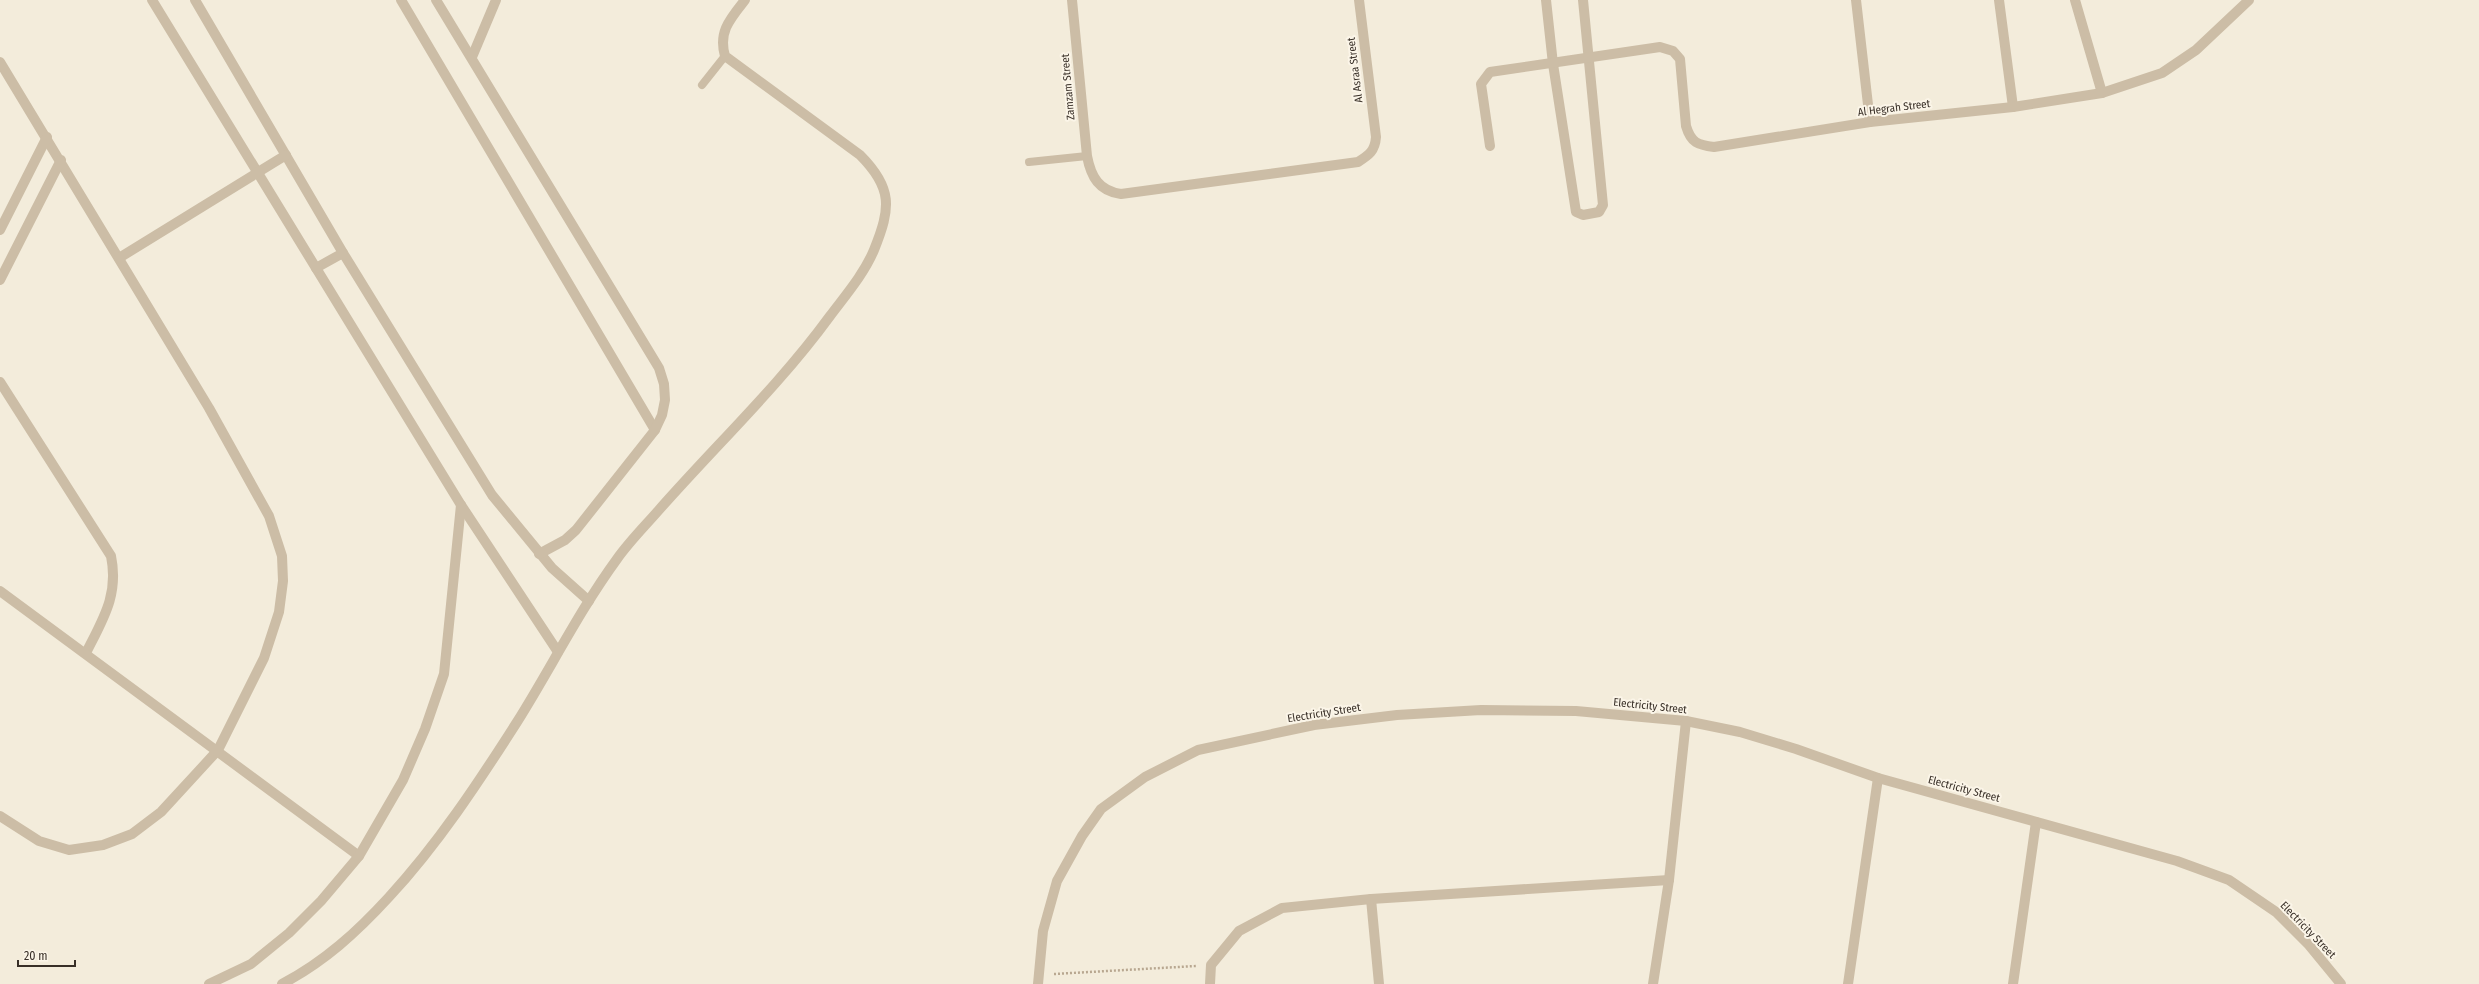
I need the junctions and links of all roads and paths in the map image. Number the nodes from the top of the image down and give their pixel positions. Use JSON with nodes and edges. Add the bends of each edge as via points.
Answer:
{"nodes":[{"id":1,"x":152,"y":0,"type":"edge"},
{"id":2,"x":195,"y":0,"type":"edge"},
{"id":3,"x":401,"y":0,"type":"edge"},
{"id":4,"x":436,"y":0,"type":"edge"},
{"id":5,"x":496,"y":0,"type":"edge"},
{"id":6,"x":745,"y":0,"type":"edge"},
{"id":7,"x":1072,"y":0,"type":"edge"},
{"id":8,"x":1359,"y":0,"type":"edge"},
{"id":9,"x":1546,"y":0,"type":"edge"},
{"id":10,"x":1583,"y":0,"type":"edge"},
{"id":11,"x":1856,"y":0,"type":"edge"},
{"id":12,"x":1999,"y":0,"type":"edge"},
{"id":13,"x":2075,"y":0,"type":"edge"},
{"id":14,"x":2249,"y":0,"type":"edge"},
{"id":15,"x":725,"y":56,"type":"junction"},
{"id":16,"x":1589,"y":56,"type":"junction"},
{"id":17,"x":472,"y":57,"type":"junction"},
{"id":18,"x":0,"y":62,"type":"edge"},
{"id":19,"x":1553,"y":64,"type":"junction"},
{"id":20,"x":702,"y":85,"type":"dead end"},
{"id":21,"x":2102,"y":93,"type":"junction"},
{"id":22,"x":2013,"y":107,"type":"junction"},
{"id":23,"x":1870,"y":122,"type":"junction"},
{"id":24,"x":47,"y":137,"type":"junction"},
{"id":25,"x":1490,"y":146,"type":"dead end"},
{"id":26,"x":286,"y":155,"type":"junction"},
{"id":27,"x":1087,"y":156,"type":"junction"},
{"id":28,"x":61,"y":160,"type":"junction"},
{"id":29,"x":1029,"y":162,"type":"dead end"},
{"id":30,"x":258,"y":172,"type":"junction"},
{"id":31,"x":1090,"y":172,"type":"joint"},
{"id":32,"x":0,"y":230,"type":"edge"},
{"id":33,"x":343,"y":253,"type":"junction"},
{"id":34,"x":119,"y":258,"type":"junction"},
{"id":35,"x":316,"y":268,"type":"junction"},
{"id":36,"x":0,"y":280,"type":"edge"},
{"id":37,"x":0,"y":382,"type":"edge"},
{"id":38,"x":655,"y":430,"type":"junction"},
{"id":39,"x":462,"y":505,"type":"junction"},
{"id":40,"x":539,"y":554,"type":"junction"},
{"id":41,"x":0,"y":590,"type":"edge"},
{"id":42,"x":589,"y":601,"type":"junction"},
{"id":43,"x":558,"y":652,"type":"junction"},
{"id":44,"x":86,"y":653,"type":"junction"},
{"id":45,"x":1686,"y":721,"type":"junction"},
{"id":46,"x":218,"y":750,"type":"junction"},
{"id":47,"x":1878,"y":778,"type":"junction"},
{"id":48,"x":0,"y":816,"type":"edge"},
{"id":49,"x":2036,"y":822,"type":"junction"},
{"id":50,"x":359,"y":856,"type":"junction"},
{"id":51,"x":1669,"y":880,"type":"junction"},
{"id":52,"x":1371,"y":898,"type":"junction"},
{"id":53,"x":1211,"y":965,"type":"junction"},
{"id":54,"x":1037,"y":979,"type":"edge"},
{"id":55,"x":209,"y":984,"type":"edge"},
{"id":56,"x":282,"y":984,"type":"edge"},
{"id":57,"x":1210,"y":984,"type":"edge"},
{"id":58,"x":1379,"y":984,"type":"edge"},
{"id":59,"x":1653,"y":984,"type":"edge"},
{"id":60,"x":1848,"y":984,"type":"edge"},
{"id":61,"x":2013,"y":984,"type":"edge"},
{"id":62,"x":2341,"y":984,"type":"edge"}],
"edges":[{"from":1,"to":30,"type":"street"},
{"from":2,"to":26,"type":"street"},
{"from":3,"to":38,"type":"street"},
{"from":4,"to":17,"type":"street"},
{"from":5,"to":17,"type":"street"},
{"from":6,"to":15,"type":"street","via":[[723,31]]},
{"from":7,"to":27,"type":"street","name":"Zamzam Street"},
{"from":8,"to":31,"type":"street","name":"Al Asraa Street","via":[[1376,137],[1372,152],[1358,162],[1121,194],[1109,192],[1099,186]]},
{"from":9,"to":19,"type":"street"},
{"from":10,"to":16,"type":"street"},
{"from":11,"to":23,"type":"street"},
{"from":12,"to":22,"type":"street"},
{"from":13,"to":21,"type":"street"},
{"from":14,"to":21,"type":"street","name":"Al Hegrah Street","via":[[2196,50],[2162,72]]},
{"from":15,"to":20,"type":"lane"},
{"from":15,"to":42,"type":"street","via":[[860,155],[875,170],[883,184],[886,202],[883,224],[872,253],[816,334],[617,558]]},
{"from":16,"to":19,"type":"street","name":"Al Hegrah Street"},
{"from":16,"to":19,"type":"street","via":[[1603,205],[1599,212],[1583,215],[1576,212]]},
{"from":16,"to":23,"type":"street","name":"Al Hegrah Street","via":[[1660,47],[1673,51],[1680,59],[1689,137],[1701,146]]},
{"from":17,"to":38,"type":"street","via":[[660,368],[665,400],[662,416]]},
{"from":18,"to":24,"type":"street"},
{"from":19,"to":25,"type":"street","name":"Al Hegrah Street","via":[[1490,72],[1481,84]]},
{"from":21,"to":22,"type":"street","name":"Al Hegrah Street"},
{"from":22,"to":23,"type":"street","name":"Al Hegrah Street"},
{"from":24,"to":28,"type":"street"},
{"from":24,"to":32,"type":"street"},
{"from":26,"to":30,"type":"street"},
{"from":26,"to":33,"type":"street"},
{"from":27,"to":29,"type":"lane"},
{"from":27,"to":31,"type":"street","name":"Zamzam Street"},
{"from":28,"to":34,"type":"street"},
{"from":28,"to":36,"type":"street"},
{"from":30,"to":34,"type":"street"},
{"from":30,"to":35,"type":"street"},
{"from":33,"to":35,"type":"street"},
{"from":33,"to":40,"type":"street","via":[[492,494]]},
{"from":34,"to":46,"type":"street","via":[[210,408],[265,509],[282,556],[283,581],[279,612],[267,650]]},
{"from":35,"to":39,"type":"street"},
{"from":37,"to":44,"type":"street","via":[[111,556],[114,589],[109,606]]},
{"from":38,"to":40,"type":"street","via":[[576,530],[559,544]]},
{"from":39,"to":43,"type":"street"},
{"from":39,"to":50,"type":"street","via":[[444,674],[425,729],[403,780]]},
{"from":40,"to":42,"type":"street"},
{"from":41,"to":44,"type":"street"},
{"from":42,"to":43,"type":"street"},
{"from":43,"to":56,"type":"street","via":[[517,722],[470,793],[406,879],[344,942],[319,962]]},
{"from":44,"to":46,"type":"street"},
{"from":45,"to":47,"type":"street","name":"Electricity Street","via":[[1740,732]]},
{"from":45,"to":51,"type":"street"},
{"from":45,"to":54,"type":"street","name":"Electricity Street","via":[[1576,711],[1481,710],[1397,715],[1314,726],[1198,750],[1145,776],[1101,809],[1082,836],[1057,881],[1043,931]]},
{"from":46,"to":48,"type":"street","via":[[161,812],[132,834],[103,845],[69,850],[39,841]]},
{"from":46,"to":50,"type":"street"},
{"from":47,"to":49,"type":"street","name":"Electricity Street"},
{"from":47,"to":60,"type":"street"},
{"from":49,"to":61,"type":"street"},
{"from":49,"to":62,"type":"street","name":"Electricity Street","via":[[2177,861],[2229,880],[2276,912]]},
{"from":50,"to":55,"type":"street","via":[[289,933],[251,964]]},
{"from":51,"to":52,"type":"street"},
{"from":51,"to":59,"type":"street"},
{"from":52,"to":53,"type":"street","via":[[1282,908],[1239,931]]},
{"from":52,"to":58,"type":"street"},
{"from":53,"to":54,"type":"path"},
{"from":53,"to":57,"type":"street"}]}
